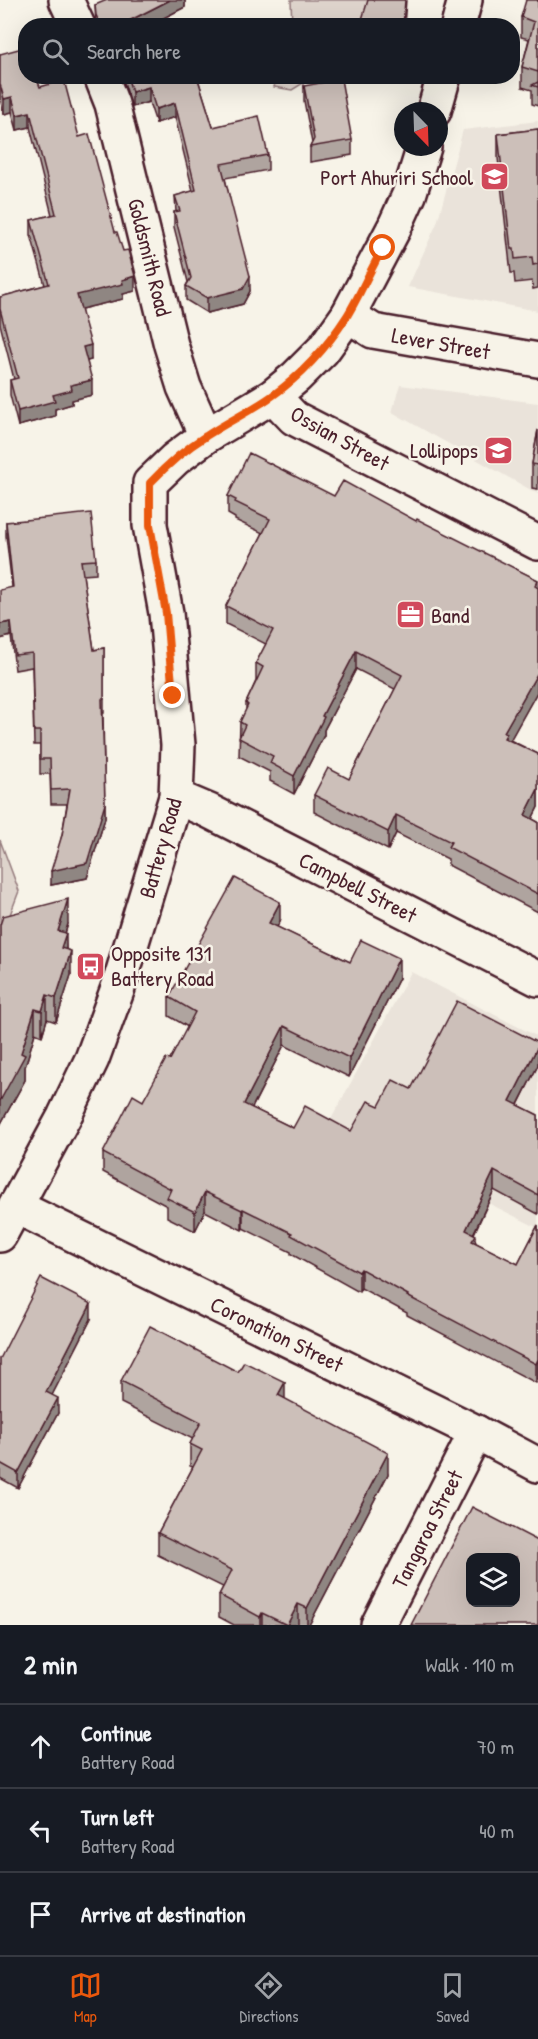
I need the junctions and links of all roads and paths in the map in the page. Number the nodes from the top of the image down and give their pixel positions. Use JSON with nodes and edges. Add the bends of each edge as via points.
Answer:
{"nodes":[{"id":1,"x":66,"y":0,"type":"edge"},
{"id":2,"x":465,"y":0,"type":"edge"},
{"id":3,"x":74,"y":18,"type":"edge"},
{"id":4,"x":460,"y":18,"type":"edge"},
{"id":5,"x":104,"y":84,"type":"edge"},
{"id":6,"x":442,"y":84,"type":"edge"},
{"id":7,"x":437,"y":102,"type":"edge"},
{"id":8,"x":421,"y":156,"type":"edge"},
{"id":9,"x":348,"y":315,"type":"junction"},
{"id":10,"x":538,"y":360,"type":"edge"},
{"id":11,"x":273,"y":396,"type":"junction"},
{"id":12,"x":206,"y":436,"type":"junction"},
{"id":13,"x":538,"y":543,"type":"edge"},
{"id":14,"x":176,"y":797,"type":"junction"},
{"id":15,"x":538,"y":979,"type":"edge"},
{"id":16,"x":15,"y":1206,"type":"junction"},
{"id":17,"x":0,"y":1235,"type":"edge"},
{"id":18,"x":476,"y":1432,"type":"junction"},
{"id":19,"x":538,"y":1465,"type":"edge"},
{"id":20,"x":378,"y":1625,"type":"edge"}],
"edges":[{"from":1,"to":3,"type":"street"},
{"from":2,"to":4,"type":"street"},
{"from":5,"to":12,"type":"street","name":"Goldsmith Road","via":[[171,345]]},
{"from":6,"to":7,"type":"street"},
{"from":8,"to":9,"type":"street","name":"Battery Road","via":[[394,228]]},
{"from":9,"to":10,"type":"street","name":"Lever Street","via":[[373,332]]},
{"from":9,"to":11,"type":"street","name":"Battery Road","via":[[323,350]]},
{"from":11,"to":12,"type":"street","name":"Battery Road"},
{"from":11,"to":13,"type":"street","name":"Ossian Street","via":[[294,418]]},
{"from":12,"to":14,"type":"street","name":"Battery Road","via":[[150,483],[150,525],[166,613],[178,746]]},
{"from":14,"to":15,"type":"street","name":"Campbell Street"},
{"from":14,"to":16,"type":"street","name":"Battery Road","via":[[118,988],[92,1059]]},
{"from":16,"to":17,"type":"street","name":"Battery Road"},
{"from":16,"to":18,"type":"street","name":"Coronation Street"},
{"from":18,"to":19,"type":"street","name":"Coronation Street"},
{"from":18,"to":20,"type":"street","name":"Tangaroa Street"}]}
